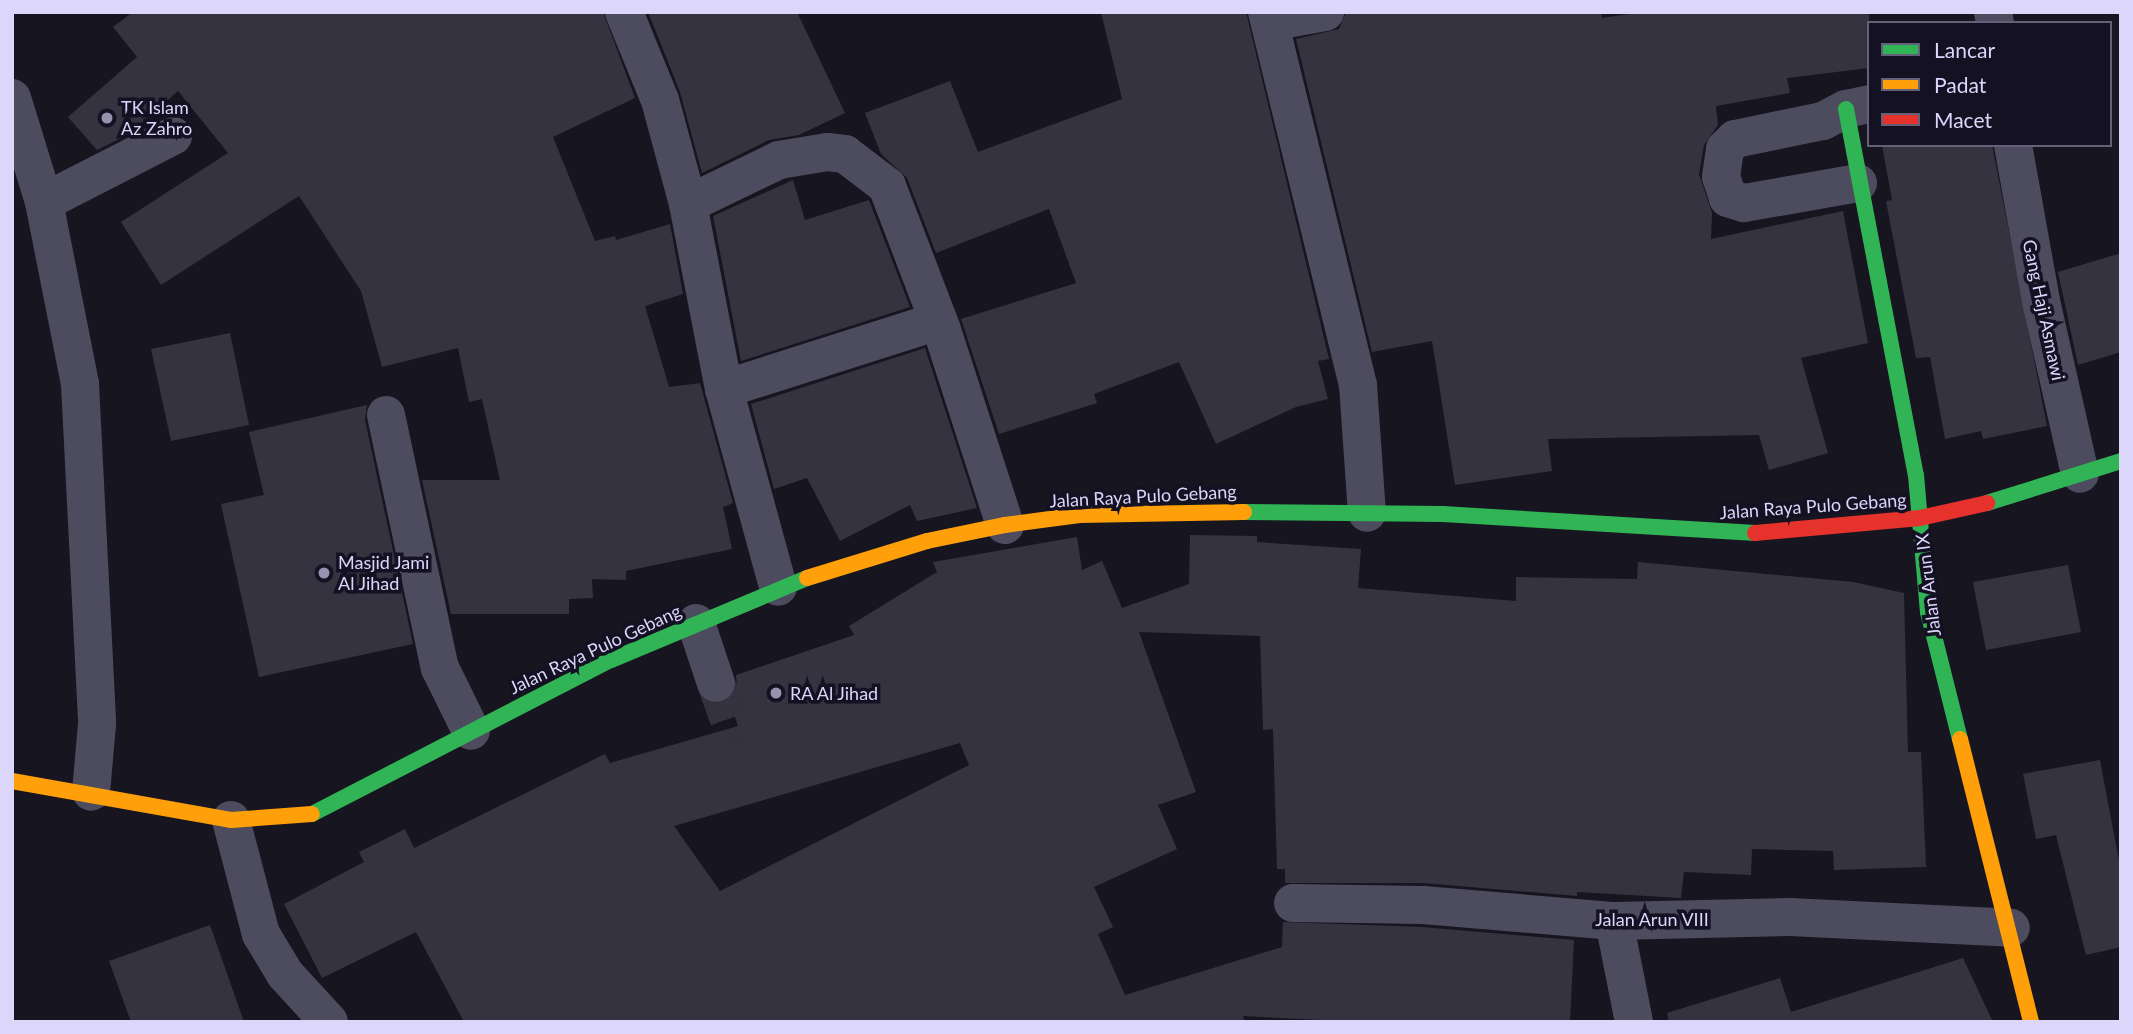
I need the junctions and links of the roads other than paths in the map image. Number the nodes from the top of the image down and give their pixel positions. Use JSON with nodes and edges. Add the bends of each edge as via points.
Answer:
{"nodes":[{"id":1,"x":625,"y":12,"type":"edge"},
{"id":2,"x":1325,"y":12,"type":"edge"},
{"id":3,"x":1268,"y":17,"type":"edge"},
{"id":4,"x":12,"y":98,"type":"edge"},
{"id":5,"x":1857,"y":106,"type":"edge"},
{"id":6,"x":173,"y":136,"type":"dead end"},
{"id":7,"x":2013,"y":147,"type":"edge"},
{"id":8,"x":1858,"y":183,"type":"junction"},
{"id":9,"x":44,"y":202,"type":"junction"},
{"id":10,"x":688,"y":204,"type":"junction"},
{"id":11,"x":939,"y":321,"type":"junction"},
{"id":12,"x":724,"y":389,"type":"junction"},
{"id":13,"x":386,"y":415,"type":"dead end"},
{"id":14,"x":2121,"y":461,"type":"edge"},
{"id":15,"x":2080,"y":474,"type":"junction"},
{"id":16,"x":1367,"y":513,"type":"junction"},
{"id":17,"x":1920,"y":517,"type":"junction"},
{"id":18,"x":1005,"y":525,"type":"junction"},
{"id":19,"x":778,"y":587,"type":"junction"},
{"id":20,"x":696,"y":623,"type":"junction"},
{"id":21,"x":716,"y":682,"type":"tunnel mouth"},
{"id":22,"x":471,"y":731,"type":"junction"},
{"id":23,"x":12,"y":780,"type":"edge"},
{"id":24,"x":90,"y":792,"type":"junction"},
{"id":25,"x":231,"y":820,"type":"junction"},
{"id":26,"x":1293,"y":903,"type":"dead end"},
{"id":27,"x":1614,"y":921,"type":"junction"},
{"id":28,"x":2011,"y":928,"type":"junction"},
{"id":29,"x":329,"y":1022,"type":"edge"},
{"id":30,"x":1634,"y":1022,"type":"edge"},
{"id":31,"x":2031,"y":1022,"type":"edge"}],
"edges":[{"from":1,"to":10,"type":"street","via":[[660,100]]},
{"from":2,"to":3,"type":"street"},
{"from":3,"to":16,"type":"street","via":[[1358,385]]},
{"from":4,"to":9,"type":"street"},
{"from":5,"to":8,"type":"main road","name":"Jalan Arun IX"},
{"from":5,"to":8,"type":"street","name":"Jalan Arun IX","via":[[1823,121],[1735,139],[1726,149],[1721,177],[1728,198],[1744,203]]},
{"from":6,"to":9,"type":"street"},
{"from":7,"to":15,"type":"street","name":"Gang Haji Asmawi","via":[[2041,301]]},
{"from":8,"to":17,"type":"main road","name":"Jalan Arun IX"},
{"from":9,"to":24,"type":"street","via":[[80,384],[97,724]]},
{"from":10,"to":11,"type":"street","via":[[779,160],[845,154],[887,186]]},
{"from":10,"to":12,"type":"street"},
{"from":11,"to":12,"type":"street"},
{"from":11,"to":18,"type":"street"},
{"from":12,"to":19,"type":"street"},
{"from":13,"to":22,"type":"street","via":[[440,668]]},
{"from":14,"to":15,"type":"main road","name":"Jalan Raya Pulo Gebang"},
{"from":15,"to":17,"type":"main road","name":"Jalan Raya Pulo Gebang"},
{"from":16,"to":17,"type":"main road","name":"Jalan Raya Pulo Gebang","via":[[1741,534]]},
{"from":16,"to":18,"type":"main road","name":"Jalan Raya Pulo Gebang","via":[[1193,510],[1079,515]]},
{"from":17,"to":28,"type":"main road","name":"Jalan Arun IX","via":[[1928,612]]},
{"from":18,"to":19,"type":"main road","name":"Jalan Raya Pulo Gebang","via":[[927,541]]},
{"from":19,"to":20,"type":"main road","name":"Jalan Raya Pulo Gebang"},
{"from":20,"to":21,"type":"street"},
{"from":20,"to":22,"type":"main road","name":"Jalan Raya Pulo Gebang"},
{"from":22,"to":25,"type":"main road","name":"Jalan Raya Pulo Gebang","via":[[313,814]]},
{"from":23,"to":24,"type":"main road","name":"Jalan Raya Pulo Gebang"},
{"from":24,"to":25,"type":"main road","name":"Jalan Raya Pulo Gebang"},
{"from":25,"to":29,"type":"street","via":[[261,933],[285,974]]},
{"from":26,"to":27,"type":"street","name":"Jalan Arun VIII","via":[[1423,905]]},
{"from":27,"to":28,"type":"street","name":"Jalan Arun VIII","via":[[1790,917]]},
{"from":27,"to":30,"type":"street"},
{"from":28,"to":31,"type":"main road","name":"Jalan Arun IX"}]}
